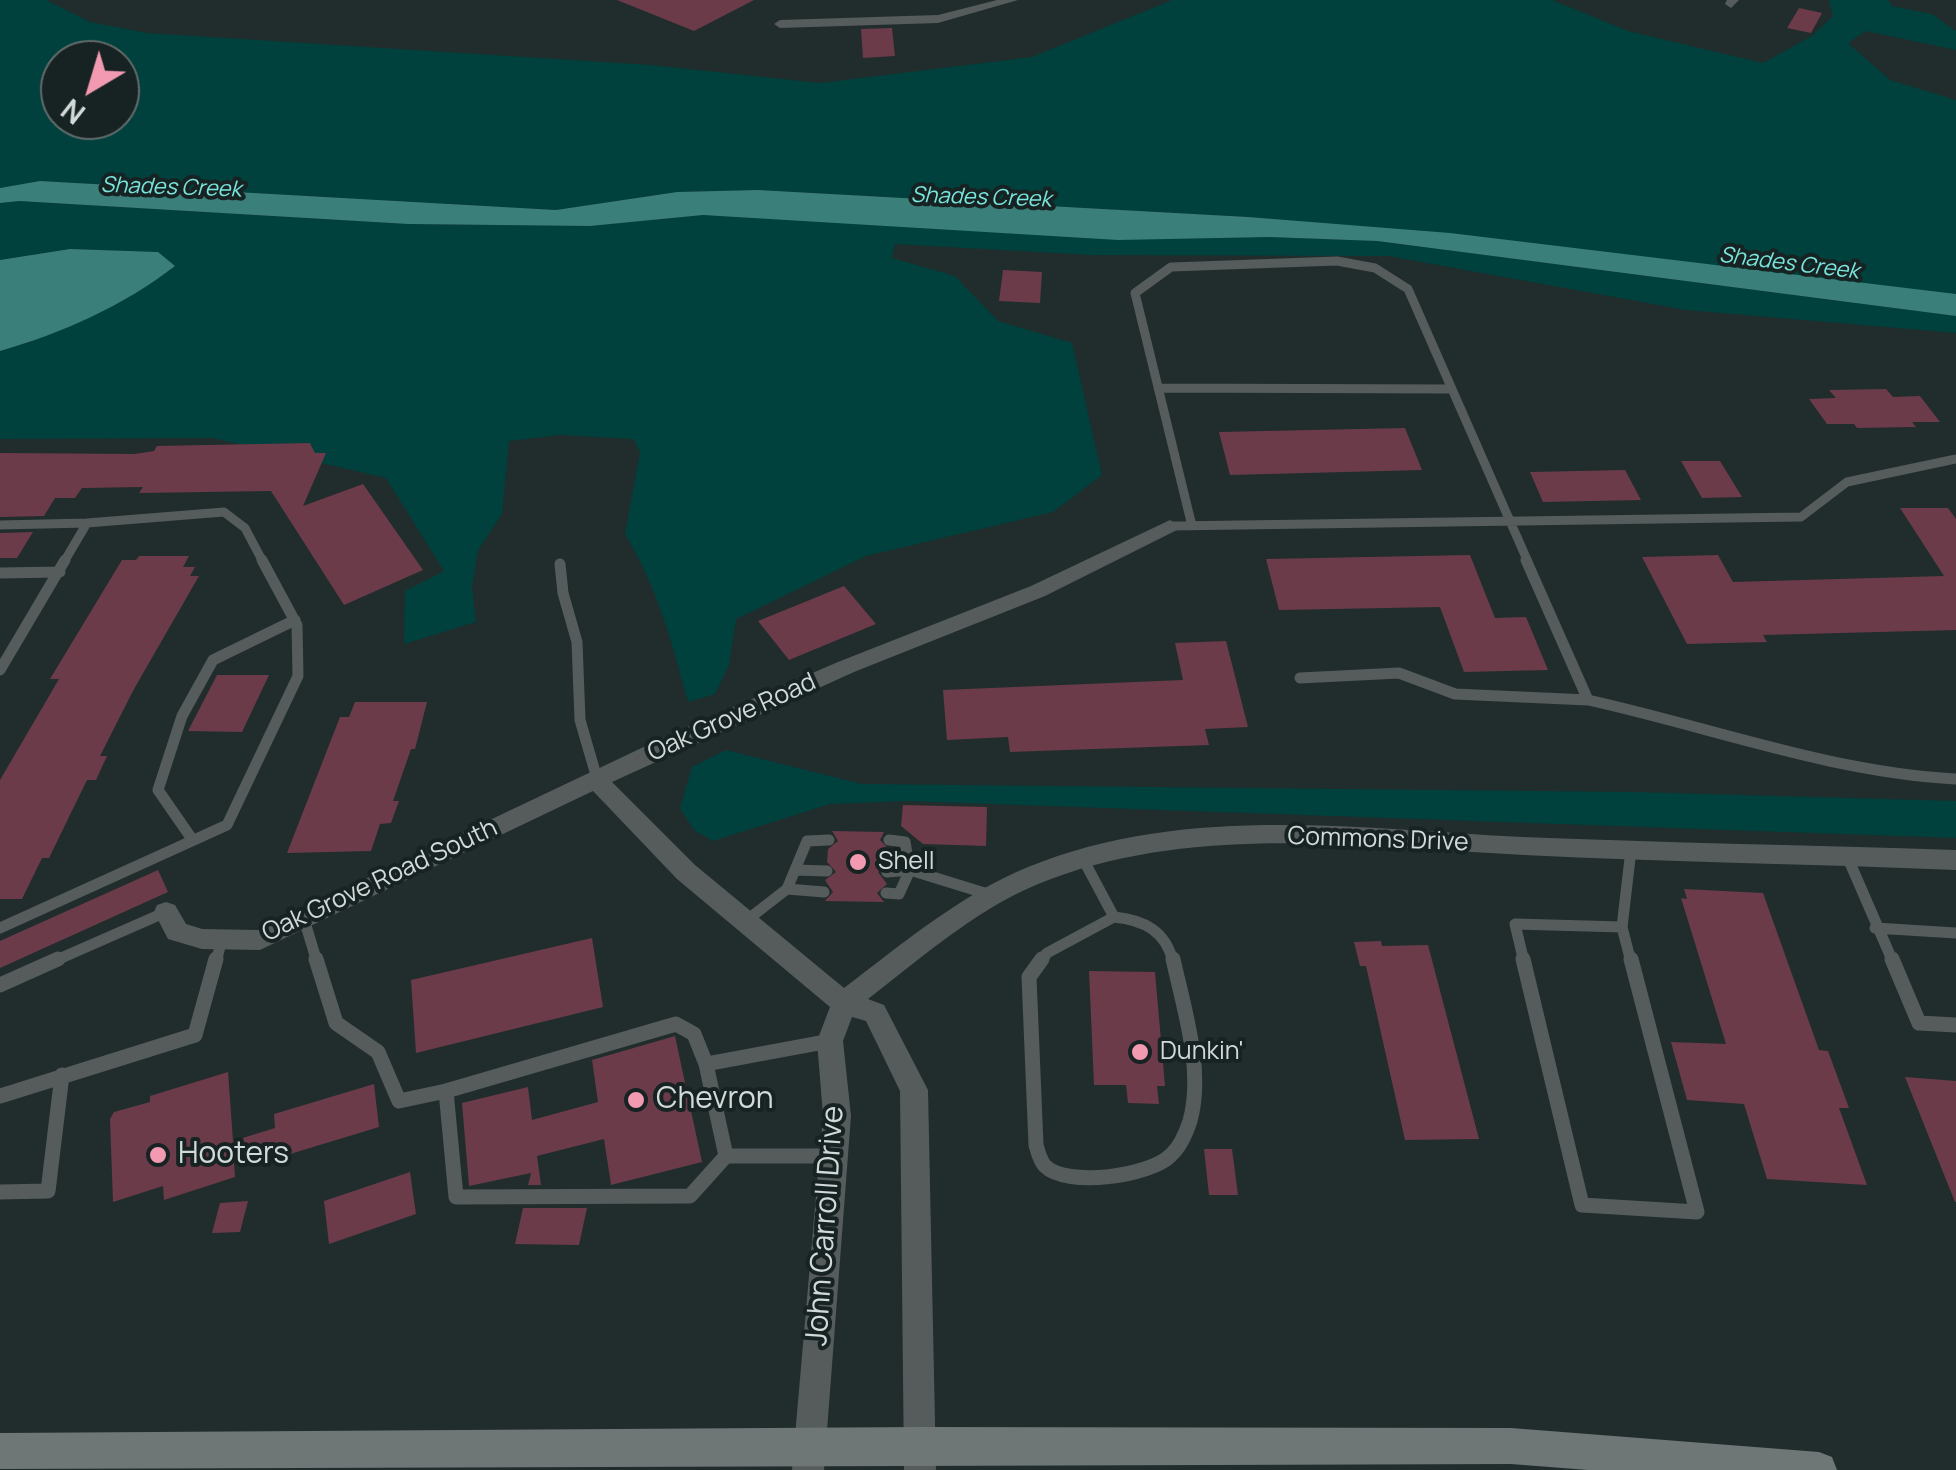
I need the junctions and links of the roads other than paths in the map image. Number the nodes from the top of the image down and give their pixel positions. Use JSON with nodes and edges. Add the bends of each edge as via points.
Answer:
{"nodes":[{"id":1,"x":1012,"y":0,"type":"edge"},
{"id":2,"x":780,"y":24,"type":"dead end"},
{"id":3,"x":1158,"y":388,"type":"junction"},
{"id":4,"x":1451,"y":388,"type":"junction"},
{"id":5,"x":1956,"y":459,"type":"edge"},
{"id":6,"x":1507,"y":521,"type":"junction"},
{"id":7,"x":86,"y":523,"type":"junction"},
{"id":8,"x":0,"y":524,"type":"edge"},
{"id":9,"x":1181,"y":526,"type":"junction"},
{"id":10,"x":560,"y":564,"type":"dead end"},
{"id":11,"x":60,"y":572,"type":"junction"},
{"id":12,"x":0,"y":573,"type":"edge"},
{"id":13,"x":295,"y":620,"type":"junction"},
{"id":14,"x":0,"y":670,"type":"edge"},
{"id":15,"x":1300,"y":678,"type":"dead end"},
{"id":16,"x":1588,"y":700,"type":"junction"},
{"id":17,"x":1956,"y":779,"type":"edge"},
{"id":18,"x":598,"y":782,"type":"junction"},
{"id":19,"x":192,"y":839,"type":"junction"},
{"id":20,"x":829,"y":840,"type":"dead end"},
{"id":21,"x":890,"y":840,"type":"dead end"},
{"id":22,"x":1631,"y":850,"type":"junction"},
{"id":23,"x":1847,"y":856,"type":"junction"},
{"id":24,"x":1083,"y":859,"type":"junction"},
{"id":25,"x":1956,"y":860,"type":"edge"},
{"id":26,"x":795,"y":870,"type":"junction"},
{"id":27,"x":910,"y":870,"type":"junction"},
{"id":28,"x":827,"y":871,"type":"dead end"},
{"id":29,"x":887,"y":872,"type":"dead end"},
{"id":30,"x":787,"y":889,"type":"junction"},
{"id":31,"x":824,"y":892,"type":"dead end"},
{"id":32,"x":886,"y":893,"type":"dead end"},
{"id":33,"x":995,"y":896,"type":"junction"},
{"id":34,"x":166,"y":912,"type":"joint"},
{"id":35,"x":1114,"y":917,"type":"junction"},
{"id":36,"x":304,"y":919,"type":"junction"},
{"id":37,"x":747,"y":920,"type":"junction"},
{"id":38,"x":1622,"y":927,"type":"junction"},
{"id":39,"x":0,"y":928,"type":"edge"},
{"id":40,"x":1875,"y":928,"type":"junction"},
{"id":41,"x":1956,"y":933,"type":"edge"},
{"id":42,"x":222,"y":939,"type":"junction"},
{"id":43,"x":0,"y":985,"type":"edge"},
{"id":44,"x":844,"y":1002,"type":"junction"},
{"id":45,"x":1956,"y":1025,"type":"edge"},
{"id":46,"x":830,"y":1041,"type":"junction"},
{"id":47,"x":706,"y":1064,"type":"junction"},
{"id":48,"x":62,"y":1074,"type":"junction"},
{"id":49,"x":446,"y":1090,"type":"junction"},
{"id":50,"x":0,"y":1096,"type":"edge"},
{"id":51,"x":726,"y":1156,"type":"junction"},
{"id":52,"x":834,"y":1156,"type":"junction"},
{"id":53,"x":0,"y":1192,"type":"edge"},
{"id":54,"x":0,"y":1451,"type":"edge"},
{"id":55,"x":921,"y":1457,"type":"edge"},
{"id":56,"x":809,"y":1458,"type":"edge"},
{"id":57,"x":1820,"y":1470,"type":"edge"}],
"edges":[{"from":1,"to":2,"type":"street","via":[[938,19]]},
{"from":3,"to":4,"type":"lane"},
{"from":3,"to":4,"type":"lane","via":[[1135,293],[1160,272],[1336,261],[1374,268],[1408,288]]},
{"from":3,"to":9,"type":"lane"},
{"from":4,"to":6,"type":"lane"},
{"from":5,"to":6,"type":"lane","via":[[1847,482],[1801,517]]},
{"from":6,"to":9,"type":"lane"},
{"from":6,"to":16,"type":"lane"},
{"from":7,"to":8,"type":"lane"},
{"from":7,"to":11,"type":"lane"},
{"from":7,"to":13,"type":"lane","via":[[224,512],[245,528]]},
{"from":9,"to":18,"type":"street","name":"Oak Grove Road","via":[[678,740]]},
{"from":10,"to":18,"type":"lane","via":[[576,642],[580,720]]},
{"from":11,"to":12,"type":"lane"},
{"from":11,"to":14,"type":"lane"},
{"from":13,"to":19,"type":"lane","via":[[298,676],[268,746],[226,825]]},
{"from":13,"to":19,"type":"lane","via":[[213,660],[182,716],[158,790]]},
{"from":15,"to":16,"type":"lane","via":[[1399,674],[1455,694]]},
{"from":16,"to":17,"type":"lane","via":[[1846,767]]},
{"from":18,"to":36,"type":"street","name":"Oak Grove Road South"},
{"from":18,"to":37,"type":"street","via":[[686,872]]},
{"from":19,"to":39,"type":"lane"},
{"from":20,"to":26,"type":"lane","via":[[807,841]]},
{"from":21,"to":27,"type":"lane","via":[[905,842]]},
{"from":22,"to":23,"type":"street","name":"Commons Drive"},
{"from":22,"to":24,"type":"street","name":"Commons Drive","via":[[1301,836],[1189,838]]},
{"from":22,"to":38,"type":"lane"},
{"from":23,"to":25,"type":"street","name":"Commons Drive"},
{"from":23,"to":40,"type":"lane"},
{"from":24,"to":33,"type":"street","name":"Commons Drive"},
{"from":24,"to":35,"type":"lane"},
{"from":26,"to":28,"type":"lane"},
{"from":26,"to":30,"type":"lane"},
{"from":27,"to":29,"type":"lane"},
{"from":27,"to":32,"type":"lane","via":[[899,894]]},
{"from":27,"to":33,"type":"lane"},
{"from":30,"to":31,"type":"lane"},
{"from":30,"to":37,"type":"lane"},
{"from":33,"to":44,"type":"street","name":"Commons Drive"},
{"from":34,"to":42,"type":"street","name":"Oak Grove Road South","via":[[177,932]]},
{"from":34,"to":43,"type":"lane"},
{"from":35,"to":35,"type":"lane","via":[[1047,953],[1030,978],[1036,1145],[1044,1165],[1061,1176],[1153,1168],[1172,1156],[1191,1118],[1191,1040],[1170,947],[1146,924]]},
{"from":36,"to":42,"type":"street","name":"Oak Grove Road South","via":[[260,940]]},
{"from":36,"to":49,"type":"lane","via":[[336,1023],[378,1052],[399,1101]]},
{"from":37,"to":44,"type":"street"},
{"from":38,"to":38,"type":"lane","via":[[1692,1193],[1698,1212],[1582,1205],[1515,924]]},
{"from":40,"to":41,"type":"lane"},
{"from":40,"to":45,"type":"lane","via":[[1919,1023]]},
{"from":42,"to":48,"type":"lane","via":[[196,1035]]},
{"from":44,"to":46,"type":"street","name":"John Carroll Drive"},
{"from":44,"to":55,"type":"street","via":[[874,1014],[914,1090]]},
{"from":46,"to":47,"type":"lane"},
{"from":46,"to":52,"type":"street","name":"John Carroll Drive"},
{"from":47,"to":49,"type":"lane","via":[[694,1034],[676,1024]]},
{"from":47,"to":51,"type":"lane"},
{"from":48,"to":50,"type":"lane"},
{"from":48,"to":53,"type":"lane","via":[[48,1191]]},
{"from":49,"to":51,"type":"lane","via":[[456,1198],[690,1196]]},
{"from":51,"to":52,"type":"lane"},
{"from":52,"to":56,"type":"street","name":"John Carroll Drive"},
{"from":54,"to":56,"type":"main road"},
{"from":55,"to":56,"type":"main road"},
{"from":55,"to":57,"type":"main road","via":[[1511,1446]]}]}
